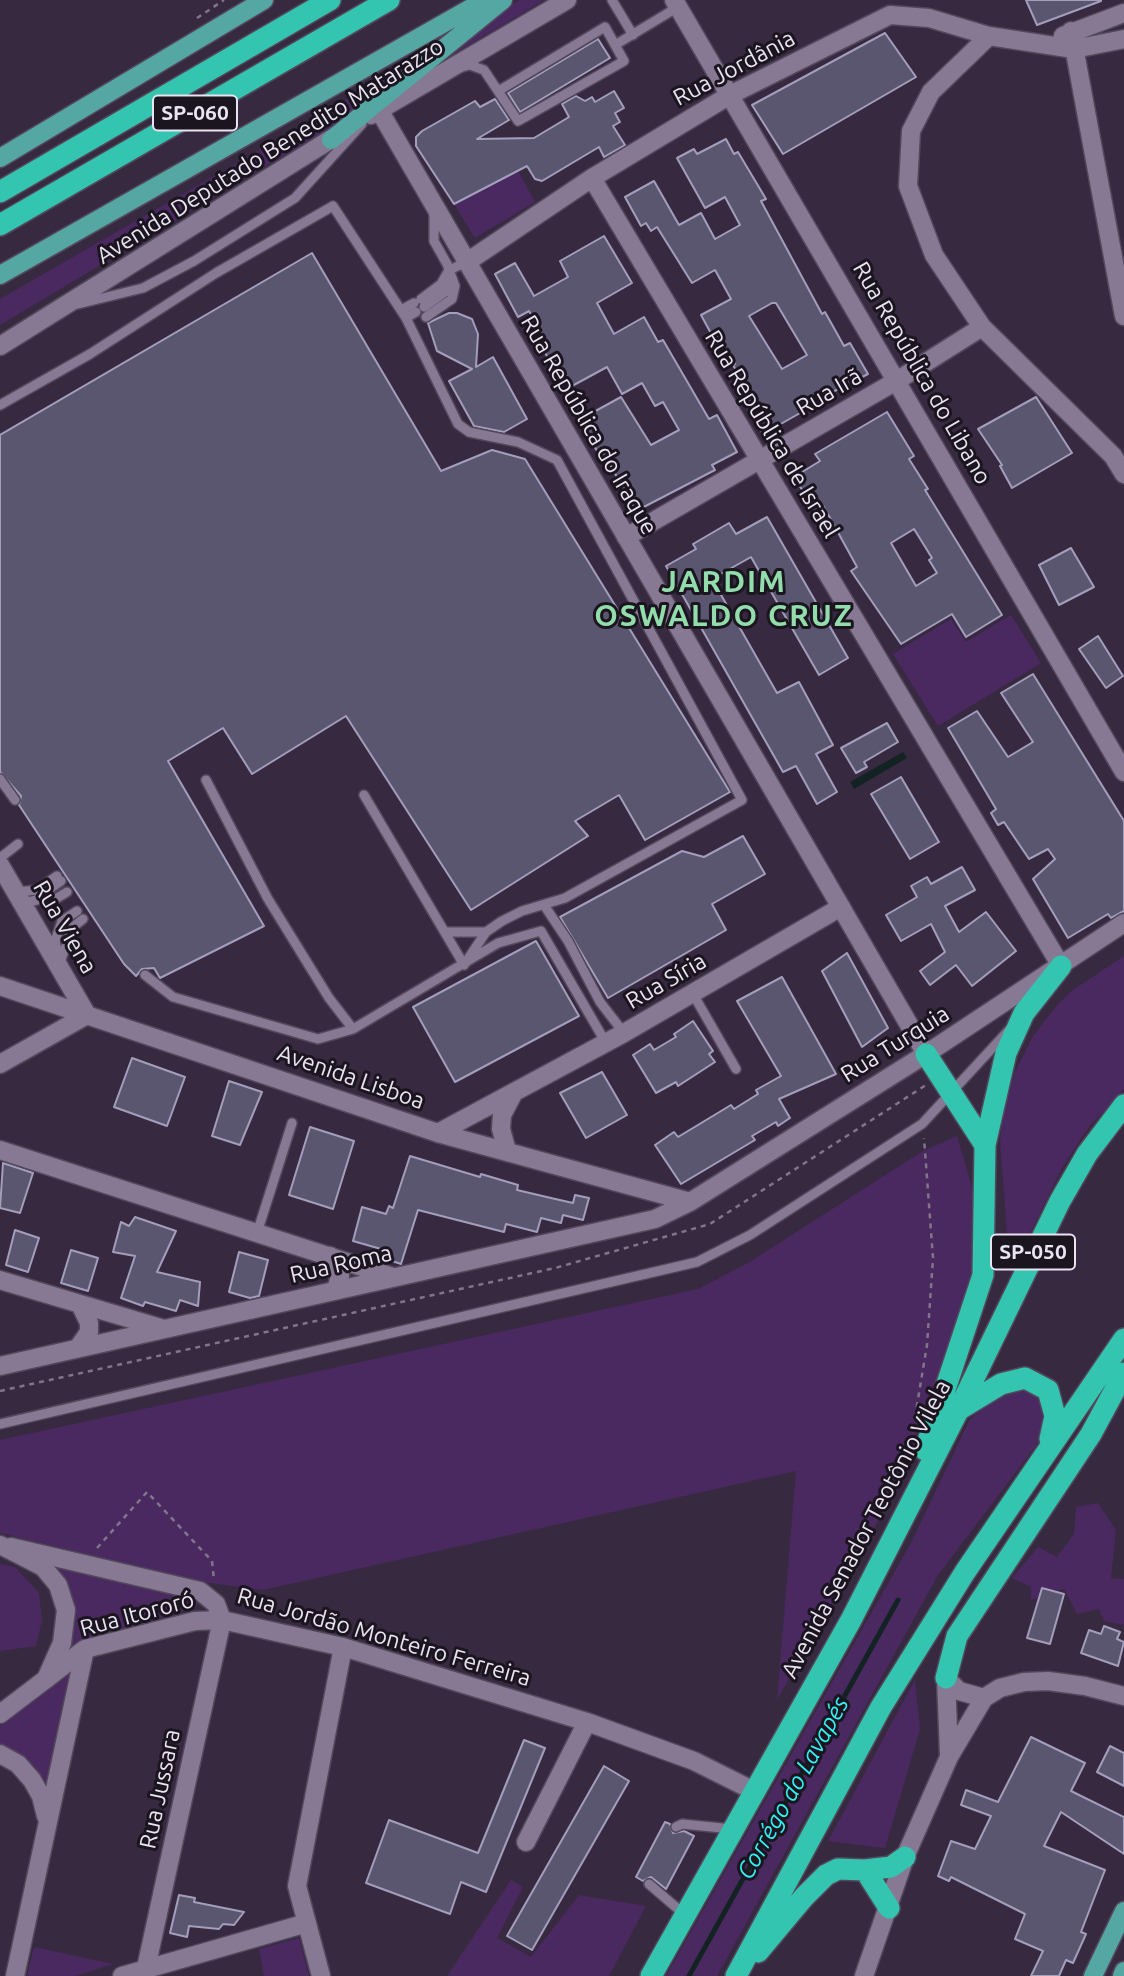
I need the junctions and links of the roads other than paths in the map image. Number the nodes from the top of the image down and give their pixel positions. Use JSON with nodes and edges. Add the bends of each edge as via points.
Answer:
{"nodes":[{"id":1,"x":241,"y":0,"type":"edge"},
{"id":2,"x":264,"y":0,"type":"edge"},
{"id":3,"x":330,"y":0,"type":"edge"},
{"id":4,"x":389,"y":0,"type":"edge"},
{"id":5,"x":485,"y":0,"type":"edge"},
{"id":6,"x":503,"y":0,"type":"edge"},
{"id":7,"x":568,"y":0,"type":"edge"},
{"id":8,"x":612,"y":0,"type":"edge"},
{"id":9,"x":676,"y":3,"type":"edge"},
{"id":10,"x":1124,"y":13,"type":"edge"},
{"id":11,"x":633,"y":35,"type":"junction"},
{"id":12,"x":989,"y":36,"type":"junction"},
{"id":13,"x":1124,"y":39,"type":"edge"},
{"id":14,"x":1073,"y":40,"type":"junction"},
{"id":15,"x":615,"y":45,"type":"junction"},
{"id":16,"x":152,"y":64,"type":"junction"},
{"id":17,"x":449,"y":68,"type":"junction"},
{"id":18,"x":500,"y":90,"type":"junction"},
{"id":19,"x":730,"y":95,"type":"junction"},
{"id":20,"x":374,"y":113,"type":"junction"},
{"id":21,"x":331,"y":140,"type":"junction"},
{"id":22,"x":0,"y":158,"type":"edge"},
{"id":23,"x":592,"y":178,"type":"junction"},
{"id":24,"x":0,"y":192,"type":"edge"},
{"id":25,"x":434,"y":205,"type":"junction"},
{"id":26,"x":0,"y":225,"type":"edge"},
{"id":27,"x":467,"y":262,"type":"junction"},
{"id":28,"x":449,"y":270,"type":"junction"},
{"id":29,"x":0,"y":275,"type":"edge"},
{"id":30,"x":63,"y":307,"type":"junction"},
{"id":31,"x":415,"y":313,"type":"junction"},
{"id":32,"x":1124,"y":316,"type":"edge"},
{"id":33,"x":982,"y":327,"type":"junction"},
{"id":34,"x":0,"y":346,"type":"edge"},
{"id":35,"x":898,"y":380,"type":"junction"},
{"id":36,"x":0,"y":405,"type":"edge"},
{"id":37,"x":760,"y":461,"type":"junction"},
{"id":38,"x":1124,"y":474,"type":"edge"},
{"id":39,"x":626,"y":537,"type":"junction"},
{"id":40,"x":1124,"y":772,"type":"edge"},
{"id":41,"x":0,"y":779,"type":"edge"},
{"id":42,"x":206,"y":780,"type":"dead end"},
{"id":43,"x":364,"y":794,"type":"dead end"},
{"id":44,"x":15,"y":800,"type":"dead end"},
{"id":45,"x":0,"y":865,"type":"edge"},
{"id":46,"x":59,"y":879,"type":"dead end"},
{"id":47,"x":67,"y":892,"type":"dead end"},
{"id":48,"x":20,"y":898,"type":"junction"},
{"id":49,"x":544,"y":905,"type":"junction"},
{"id":50,"x":841,"y":907,"type":"junction"},
{"id":51,"x":80,"y":915,"type":"dead end"},
{"id":52,"x":1124,"y":923,"type":"edge"},
{"id":53,"x":446,"y":932,"type":"junction"},
{"id":54,"x":486,"y":932,"type":"junction"},
{"id":55,"x":59,"y":963,"type":"junction"},
{"id":56,"x":464,"y":965,"type":"junction"},
{"id":57,"x":1061,"y":966,"type":"junction"},
{"id":58,"x":145,"y":975,"type":"dead end"},
{"id":59,"x":0,"y":986,"type":"edge"},
{"id":60,"x":694,"y":994,"type":"junction"},
{"id":61,"x":1024,"y":1013,"type":"junction"},
{"id":62,"x":87,"y":1015,"type":"junction"},
{"id":63,"x":353,"y":1029,"type":"junction"},
{"id":64,"x":624,"y":1033,"type":"junction"},
{"id":65,"x":606,"y":1043,"type":"junction"},
{"id":66,"x":926,"y":1054,"type":"junction"},
{"id":67,"x":0,"y":1064,"type":"edge"},
{"id":68,"x":736,"y":1069,"type":"dead end"},
{"id":69,"x":513,"y":1094,"type":"junction"},
{"id":70,"x":952,"y":1094,"type":"junction"},
{"id":71,"x":1124,"y":1105,"type":"edge"},
{"id":72,"x":292,"y":1123,"type":"dead end"},
{"id":73,"x":438,"y":1133,"type":"junction"},
{"id":74,"x":985,"y":1145,"type":"junction"},
{"id":75,"x":0,"y":1150,"type":"edge"},
{"id":76,"x":507,"y":1152,"type":"junction"},
{"id":77,"x":690,"y":1202,"type":"junction"},
{"id":78,"x":257,"y":1233,"type":"junction"},
{"id":79,"x":330,"y":1256,"type":"junction"},
{"id":80,"x":393,"y":1277,"type":"junction"},
{"id":81,"x":0,"y":1280,"type":"edge"},
{"id":82,"x":336,"y":1290,"type":"junction"},
{"id":83,"x":80,"y":1304,"type":"junction"},
{"id":84,"x":161,"y":1328,"type":"junction"},
{"id":85,"x":1124,"y":1339,"type":"edge"},
{"id":86,"x":78,"y":1348,"type":"junction"},
{"id":87,"x":0,"y":1366,"type":"edge"},
{"id":88,"x":1124,"y":1373,"type":"edge"},
{"id":89,"x":960,"y":1409,"type":"junction"},
{"id":90,"x":0,"y":1424,"type":"edge"},
{"id":91,"x":1048,"y":1447,"type":"junction"},
{"id":92,"x":895,"y":1533,"type":"junction"},
{"id":93,"x":4,"y":1546,"type":"edge"},
{"id":94,"x":219,"y":1612,"type":"junction"},
{"id":95,"x":343,"y":1647,"type":"junction"},
{"id":96,"x":85,"y":1649,"type":"junction"},
{"id":97,"x":946,"y":1678,"type":"junction"},
{"id":98,"x":46,"y":1679,"type":"junction"},
{"id":99,"x":1124,"y":1696,"type":"edge"},
{"id":100,"x":984,"y":1698,"type":"junction"},
{"id":101,"x":0,"y":1714,"type":"edge"},
{"id":102,"x":587,"y":1722,"type":"junction"},
{"id":103,"x":0,"y":1754,"type":"edge"},
{"id":104,"x":949,"y":1757,"type":"junction"},
{"id":105,"x":756,"y":1791,"type":"junction"},
{"id":106,"x":47,"y":1823,"type":"junction"},
{"id":107,"x":676,"y":1827,"type":"dead end"},
{"id":108,"x":734,"y":1830,"type":"junction"},
{"id":109,"x":526,"y":1842,"type":"dead end"},
{"id":110,"x":905,"y":1857,"type":"junction"},
{"id":111,"x":865,"y":1870,"type":"junction"},
{"id":112,"x":649,"y":1884,"type":"dead end"},
{"id":113,"x":889,"y":1908,"type":"junction"},
{"id":114,"x":1124,"y":1911,"type":"edge"},
{"id":115,"x":686,"y":1915,"type":"junction"},
{"id":116,"x":307,"y":1923,"type":"junction"},
{"id":117,"x":146,"y":1968,"type":"junction"},
{"id":118,"x":1124,"y":1971,"type":"edge"},
{"id":119,"x":737,"y":1973,"type":"edge"},
{"id":120,"x":15,"y":1976,"type":"edge"},
{"id":121,"x":122,"y":1976,"type":"edge"},
{"id":122,"x":321,"y":1976,"type":"edge"},
{"id":123,"x":651,"y":1976,"type":"edge"},
{"id":124,"x":864,"y":1976,"type":"edge"},
{"id":125,"x":1093,"y":1976,"type":"edge"},
{"id":126,"x":1122,"y":1976,"type":"edge"}],
"edges":[{"from":1,"to":16,"type":"main road"},
{"from":2,"to":16,"type":"main road"},
{"from":3,"to":24,"type":"highway","number":"SP-060"},
{"from":4,"to":26,"type":"highway","number":"SP-060"},
{"from":5,"to":29,"type":"main road"},
{"from":6,"to":21,"type":"main road"},
{"from":7,"to":17,"type":"street","name":"Avenida Deputado Benedito Matarazzo"},
{"from":8,"to":11,"type":"lane"},
{"from":9,"to":11,"type":"lane"},
{"from":9,"to":19,"type":"street","name":"Rua República do Libano"},
{"from":10,"to":14,"type":"street"},
{"from":11,"to":15,"type":"lane"},
{"from":12,"to":14,"type":"street","name":"Rua Jordânia","via":[[1051,43]]},
{"from":12,"to":19,"type":"street","name":"Rua Jordânia","via":[[929,18],[890,15]]},
{"from":12,"to":33,"type":"street","via":[[931,92],[912,131],[908,186],[934,255]]},
{"from":13,"to":14,"type":"street","name":"Rua Jordânia"},
{"from":14,"to":32,"type":"street"},
{"from":15,"to":18,"type":"lane","via":[[605,27]]},
{"from":15,"to":18,"type":"lane","via":[[624,61],[518,121]]},
{"from":16,"to":22,"type":"main road"},
{"from":17,"to":18,"type":"lane","via":[[470,65],[484,71]]},
{"from":17,"to":20,"type":"street","name":"Avenida Deputado Benedito Matarazzo"},
{"from":19,"to":23,"type":"street","name":"Rua Jordânia"},
{"from":19,"to":35,"type":"street","name":"Rua República do Libano"},
{"from":20,"to":21,"type":"street","name":"Avenida Deputado Benedito Matarazzo"},
{"from":20,"to":25,"type":"street","name":"Rua República do Iraque"},
{"from":20,"to":30,"type":"lane","via":[[295,198],[143,288]]},
{"from":21,"to":30,"type":"street","name":"Avenida Deputado Benedito Matarazzo"},
{"from":23,"to":27,"type":"street","name":"Rua Jordânia"},
{"from":23,"to":37,"type":"street","name":"Rua República de Israel"},
{"from":25,"to":27,"type":"street","name":"Rua República do Iraque"},
{"from":25,"to":28,"type":"lane","via":[[434,242]]},
{"from":27,"to":28,"type":"lane"},
{"from":27,"to":39,"type":"street","name":"Rua República do Iraque"},
{"from":28,"to":31,"type":"lane","via":[[445,292]]},
{"from":30,"to":34,"type":"street","name":"Avenida Deputado Benedito Matarazzo"},
{"from":31,"to":36,"type":"lane","via":[[333,206]]},
{"from":31,"to":49,"type":"lane","via":[[458,424],[469,432],[518,442],[557,460],[742,800],[565,898]]},
{"from":33,"to":35,"type":"street","name":"Rua Irã"},
{"from":33,"to":38,"type":"street","via":[[1113,456]]},
{"from":35,"to":37,"type":"street","name":"Rua Irã"},
{"from":35,"to":40,"type":"street","name":"Rua República do Libano"},
{"from":37,"to":39,"type":"street","name":"Rua Irã"},
{"from":37,"to":57,"type":"street","name":"Rua República de Israel"},
{"from":39,"to":50,"type":"street","name":"Rua República do Iraque"},
{"from":41,"to":44,"type":"lane"},
{"from":42,"to":63,"type":"lane","via":[[268,899]]},
{"from":43,"to":53,"type":"lane"},
{"from":45,"to":48,"type":"street","name":"Rua Viena"},
{"from":46,"to":48,"type":"lane","via":[[40,895]]},
{"from":47,"to":48,"type":"lane","via":[[52,901],[49,897]]},
{"from":48,"to":55,"type":"street","name":"Rua Viena"},
{"from":49,"to":54,"type":"lane","via":[[522,911]]},
{"from":49,"to":64,"type":"lane","via":[[600,1002]]},
{"from":50,"to":60,"type":"street","name":"Rua Síria"},
{"from":50,"to":66,"type":"street","name":"Rua República do Iraque"},
{"from":51,"to":55,"type":"lane"},
{"from":52,"to":57,"type":"street","name":"Rua Turquia"},
{"from":53,"to":54,"type":"lane"},
{"from":53,"to":56,"type":"lane"},
{"from":54,"to":56,"type":"lane"},
{"from":55,"to":62,"type":"street","name":"Rua Viena"},
{"from":56,"to":63,"type":"lane"},
{"from":56,"to":65,"type":"lane","via":[[498,943],[541,931]]},
{"from":57,"to":61,"type":"highway"},
{"from":57,"to":66,"type":"street","name":"Rua Turquia"},
{"from":58,"to":63,"type":"lane","via":[[173,997],[276,1029],[318,1039]]},
{"from":59,"to":62,"type":"street","name":"Avenida Lisboa"},
{"from":60,"to":64,"type":"street","name":"Rua Síria"},
{"from":60,"to":68,"type":"lane"},
{"from":61,"to":70,"type":"lane"},
{"from":61,"to":74,"type":"highway","via":[[1006,1053]]},
{"from":62,"to":67,"type":"street"},
{"from":62,"to":73,"type":"street","name":"Avenida Lisboa"},
{"from":64,"to":65,"type":"street","name":"Rua Síria"},
{"from":65,"to":69,"type":"street","name":"Rua Síria"},
{"from":66,"to":70,"type":"highway"},
{"from":66,"to":77,"type":"street","name":"Rua Turquia"},
{"from":69,"to":73,"type":"street","name":"Rua Síria"},
{"from":69,"to":76,"type":"street","via":[[502,1115]]},
{"from":70,"to":74,"type":"highway"},
{"from":70,"to":90,"type":"lane","via":[[922,1124],[750,1235],[679,1269]]},
{"from":71,"to":89,"type":"highway","name":"Avenida Senador Teotônio Vilela","number":"SP-050","via":[[1059,1200]]},
{"from":72,"to":78,"type":"lane"},
{"from":73,"to":76,"type":"street","name":"Avenida Lisboa"},
{"from":74,"to":92,"type":"highway","via":[[983,1275],[948,1389]]},
{"from":75,"to":78,"type":"street"},
{"from":76,"to":77,"type":"street","name":"Avenida Lisboa"},
{"from":77,"to":80,"type":"street","name":"Rua Roma","via":[[655,1219]]},
{"from":78,"to":79,"type":"street"},
{"from":79,"to":80,"type":"street"},
{"from":79,"to":82,"type":"street","via":[[340,1276]]},
{"from":80,"to":82,"type":"street","name":"Rua Roma"},
{"from":81,"to":83,"type":"street"},
{"from":82,"to":84,"type":"street","name":"Rua Roma"},
{"from":83,"to":84,"type":"street"},
{"from":83,"to":86,"type":"street","via":[[89,1332]]},
{"from":84,"to":86,"type":"street","name":"Rua Roma"},
{"from":85,"to":91,"type":"highway"},
{"from":86,"to":87,"type":"street","name":"Rua Roma"},
{"from":88,"to":97,"type":"highway","via":[[1091,1434],[957,1636]]},
{"from":89,"to":91,"type":"highway","via":[[1001,1384],[1025,1378],[1048,1390],[1055,1416]]},
{"from":89,"to":92,"type":"highway","name":"Avenida Senador Teotônio Vilela","number":"SP-050"},
{"from":91,"to":119,"type":"highway","via":[[881,1706]]},
{"from":92,"to":105,"type":"highway","name":"Avenida Senador Teotônio Vilela","number":"SP-050"},
{"from":93,"to":94,"type":"street","name":"Rua Jordão Monteiro Ferreira","via":[[200,1591]]},
{"from":93,"to":98,"type":"street","via":[[43,1566],[58,1585],[66,1610],[62,1643]]},
{"from":94,"to":95,"type":"street","name":"Rua Jordão Monteiro Ferreira"},
{"from":94,"to":96,"type":"street","name":"Rua Itororó"},
{"from":94,"to":117,"type":"street","name":"Rua Jussara"},
{"from":95,"to":102,"type":"street","name":"Rua Jordão Monteiro Ferreira"},
{"from":95,"to":116,"type":"street","via":[[297,1886]]},
{"from":96,"to":98,"type":"street","name":"Rua Itororó"},
{"from":96,"to":106,"type":"street"},
{"from":97,"to":100,"type":"street","via":[[959,1691]]},
{"from":97,"to":104,"type":"street"},
{"from":98,"to":101,"type":"street","name":"Rua Itororó"},
{"from":99,"to":100,"type":"street","via":[[1048,1681],[1000,1688]]},
{"from":100,"to":104,"type":"street"},
{"from":102,"to":105,"type":"street","name":"Rua Jordão Monteiro Ferreira","via":[[694,1761]]},
{"from":102,"to":109,"type":"street"},
{"from":103,"to":106,"type":"street","via":[[18,1764],[32,1780]]},
{"from":104,"to":110,"type":"street"},
{"from":105,"to":108,"type":"highway","name":"Avenida Senador Teotônio Vilela","number":"SP-050"},
{"from":106,"to":120,"type":"street"},
{"from":107,"to":108,"type":"lane"},
{"from":108,"to":115,"type":"highway","name":"Avenida Senador Teotônio Vilela","number":"SP-050"},
{"from":110,"to":111,"type":"highway","via":[[891,1867]]},
{"from":110,"to":113,"type":"street"},
{"from":111,"to":113,"type":"highway"},
{"from":111,"to":119,"type":"highway","via":[[838,1869],[826,1875]]},
{"from":112,"to":115,"type":"lane"},
{"from":113,"to":124,"type":"street"},
{"from":114,"to":125,"type":"main road"},
{"from":115,"to":123,"type":"highway","name":"Avenida Senador Teotônio Vilela","number":"SP-050"},
{"from":116,"to":117,"type":"street"},
{"from":116,"to":122,"type":"street"},
{"from":117,"to":121,"type":"street"},
{"from":118,"to":126,"type":"main road"}]}
